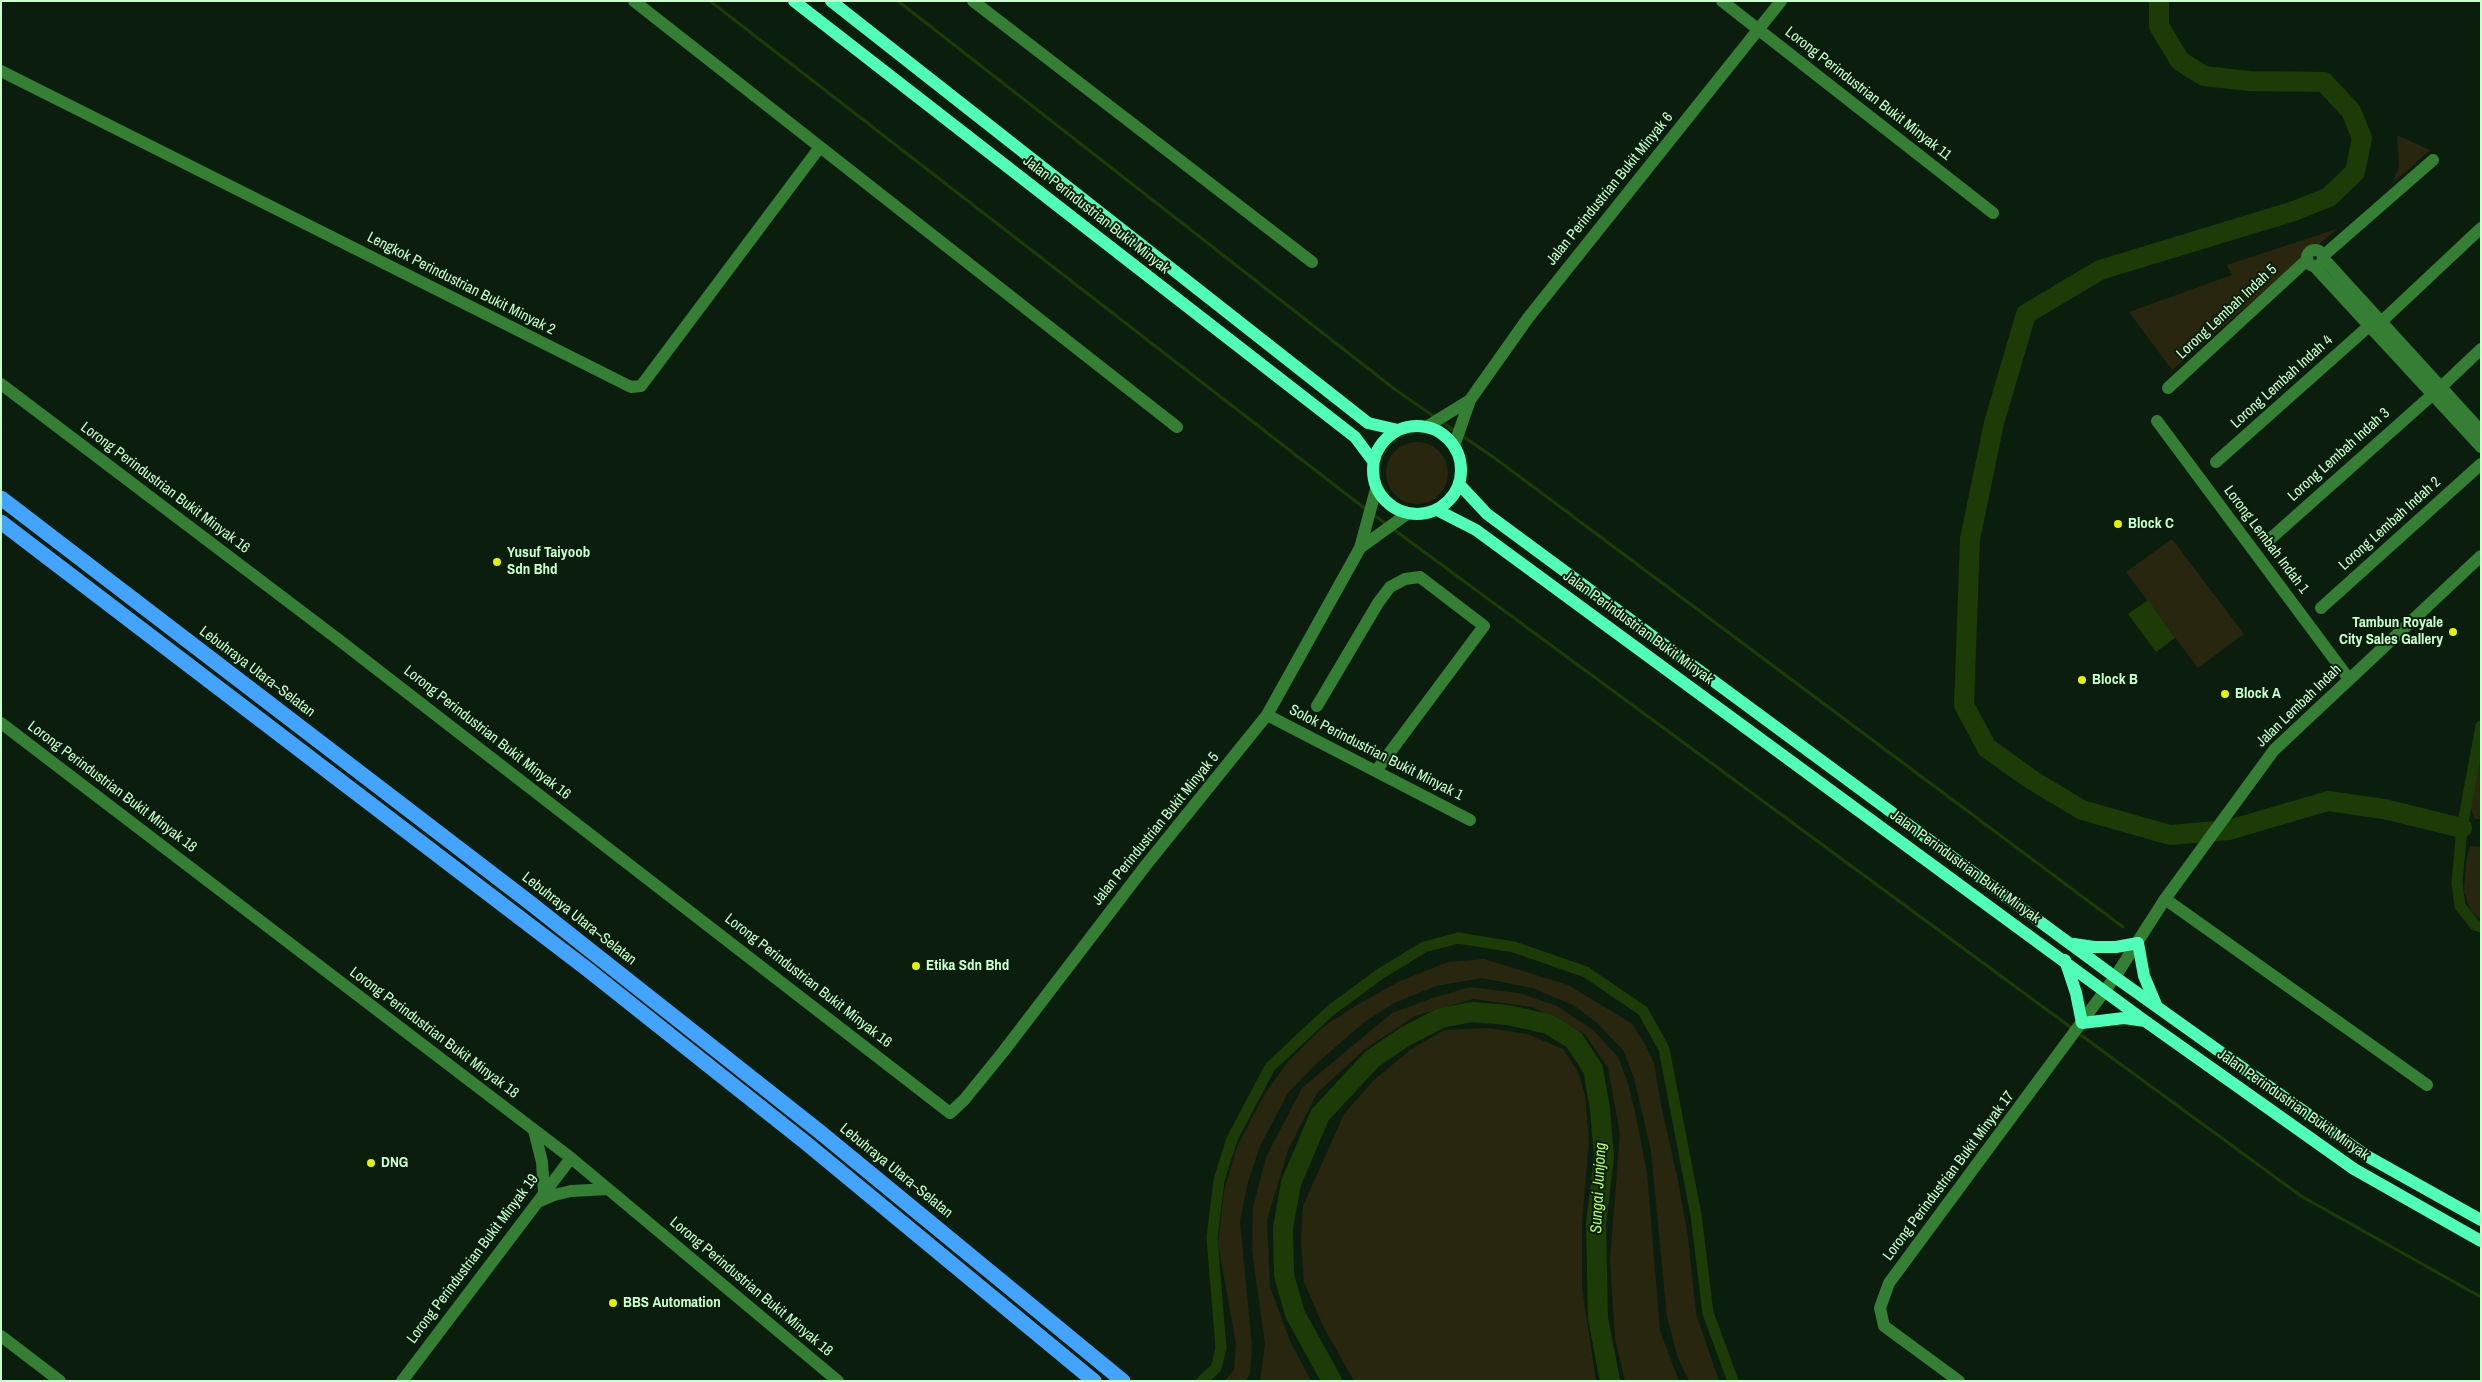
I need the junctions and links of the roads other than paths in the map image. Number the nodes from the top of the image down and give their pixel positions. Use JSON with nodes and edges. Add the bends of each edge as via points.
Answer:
{"nodes":[{"id":1,"x":634,"y":1,"type":"edge"},
{"id":2,"x":794,"y":1,"type":"edge"},
{"id":3,"x":831,"y":1,"type":"edge"},
{"id":4,"x":973,"y":1,"type":"edge"},
{"id":5,"x":1722,"y":1,"type":"edge"},
{"id":6,"x":1781,"y":1,"type":"edge"},
{"id":7,"x":1760,"y":30,"type":"junction"},
{"id":8,"x":1,"y":71,"type":"edge"},
{"id":9,"x":820,"y":147,"type":"junction"},
{"id":10,"x":2433,"y":160,"type":"dead end"},
{"id":11,"x":1993,"y":213,"type":"dead end"},
{"id":12,"x":2481,"y":228,"type":"edge"},
{"id":13,"x":2317,"y":260,"type":"junction"},
{"id":14,"x":1312,"y":262,"type":"dead end"},
{"id":15,"x":2376,"y":324,"type":"junction"},
{"id":16,"x":2481,"y":350,"type":"edge"},
{"id":17,"x":1,"y":384,"type":"edge"},
{"id":18,"x":2168,"y":388,"type":"dead end"},
{"id":19,"x":2436,"y":391,"type":"junction"},
{"id":20,"x":1470,"y":400,"type":"junction"},
{"id":21,"x":2157,"y":420,"type":"dead end"},
{"id":22,"x":1431,"y":424,"type":"junction"},
{"id":23,"x":1177,"y":427,"type":"dead end"},
{"id":24,"x":1398,"y":430,"type":"junction"},
{"id":25,"x":2481,"y":431,"type":"edge"},
{"id":26,"x":1456,"y":442,"type":"junction"},
{"id":27,"x":2481,"y":447,"type":"edge"},
{"id":28,"x":1373,"y":460,"type":"junction"},
{"id":29,"x":2216,"y":462,"type":"dead end"},
{"id":30,"x":2481,"y":464,"type":"edge"},
{"id":31,"x":1459,"y":484,"type":"junction"},
{"id":32,"x":1374,"y":495,"type":"junction"},
{"id":33,"x":1,"y":498,"type":"edge"},
{"id":34,"x":1437,"y":510,"type":"junction"},
{"id":35,"x":1407,"y":514,"type":"junction"},
{"id":36,"x":1,"y":522,"type":"edge"},
{"id":37,"x":2269,"y":540,"type":"dead end"},
{"id":38,"x":1360,"y":548,"type":"junction"},
{"id":39,"x":2481,"y":556,"type":"edge"},
{"id":40,"x":2321,"y":608,"type":"dead end"},
{"id":41,"x":2349,"y":679,"type":"junction"},
{"id":42,"x":1317,"y":706,"type":"dead end"},
{"id":43,"x":1267,"y":715,"type":"junction"},
{"id":44,"x":1,"y":723,"type":"edge"},
{"id":45,"x":1376,"y":771,"type":"junction"},
{"id":46,"x":1470,"y":820,"type":"dead end"},
{"id":47,"x":2165,"y":899,"type":"junction"},
{"id":48,"x":2072,"y":943,"type":"junction"},
{"id":49,"x":2138,"y":943,"type":"junction"},
{"id":50,"x":2065,"y":960,"type":"junction"},
{"id":51,"x":2115,"y":977,"type":"junction"},
{"id":52,"x":2106,"y":990,"type":"junction"},
{"id":53,"x":2157,"y":1007,"type":"junction"},
{"id":54,"x":2146,"y":1021,"type":"junction"},
{"id":55,"x":2077,"y":1028,"type":"junction"},
{"id":56,"x":2427,"y":1085,"type":"dead end"},
{"id":57,"x":950,"y":1112,"type":"joint"},
{"id":58,"x":534,"y":1130,"type":"junction"},
{"id":59,"x":571,"y":1158,"type":"junction"},
{"id":60,"x":608,"y":1189,"type":"junction"},
{"id":61,"x":540,"y":1198,"type":"junction"},
{"id":62,"x":2481,"y":1220,"type":"edge"},
{"id":63,"x":2481,"y":1241,"type":"edge"},
{"id":64,"x":1,"y":1336,"type":"edge"},
{"id":65,"x":60,"y":1381,"type":"edge"},
{"id":66,"x":402,"y":1381,"type":"edge"},
{"id":67,"x":838,"y":1381,"type":"edge"},
{"id":68,"x":1094,"y":1381,"type":"edge"},
{"id":69,"x":1123,"y":1381,"type":"edge"},
{"id":70,"x":1959,"y":1381,"type":"edge"}],
"edges":[{"from":1,"to":9,"type":"street"},
{"from":2,"to":28,"type":"main road","name":"Jalan Perindustrian Bukit Minyak","via":[[1355,437]]},
{"from":3,"to":24,"type":"main road","name":"Jalan Perindustrian Bukit Minyak","via":[[1368,423]]},
{"from":4,"to":14,"type":"street"},
{"from":5,"to":7,"type":"street","name":"Lorong Perindustrian Bukit Minyak 11"},
{"from":6,"to":7,"type":"street","name":"Jalan Perindustrian Bukit Minyak 6"},
{"from":7,"to":11,"type":"street","name":"Lorong Perindustrian Bukit Minyak 11"},
{"from":7,"to":20,"type":"street","name":"Jalan Perindustrian Bukit Minyak 6","via":[[1528,318]]},
{"from":8,"to":9,"type":"street","name":"Lengkok Perindustrian Bukit Minyak 2","via":[[631,388],[641,386]]},
{"from":9,"to":23,"type":"street"},
{"from":10,"to":13,"type":"street","name":"Lorong Lembah Indah 5"},
{"from":12,"to":15,"type":"street","name":"Lorong Lembah Indah 4"},
{"from":13,"to":15,"type":"street"},
{"from":13,"to":18,"type":"street","name":"Lorong Lembah Indah 5"},
{"from":15,"to":19,"type":"street"},
{"from":15,"to":29,"type":"street","name":"Lorong Lembah Indah 4"},
{"from":16,"to":19,"type":"street","name":"Lorong Lembah Indah 3"},
{"from":17,"to":57,"type":"street","name":"Lorong Perindustrian Bukit Minyak 16","via":[[347,646]]},
{"from":19,"to":25,"type":"street"},
{"from":19,"to":27,"type":"street"},
{"from":19,"to":37,"type":"street","name":"Lorong Lembah Indah 3"},
{"from":20,"to":22,"type":"street"},
{"from":20,"to":26,"type":"street"},
{"from":21,"to":41,"type":"street","name":"Lorong Lembah Indah 1"},
{"from":22,"to":24,"type":"main road"},
{"from":22,"to":26,"type":"main road"},
{"from":24,"to":28,"type":"main road","via":[[1386,437]]},
{"from":26,"to":31,"type":"main road","via":[[1461,471]]},
{"from":28,"to":32,"type":"main road"},
{"from":30,"to":40,"type":"street","name":"Lorong Lembah Indah 2"},
{"from":31,"to":34,"type":"main road"},
{"from":31,"to":48,"type":"main road","name":"Jalan Perindustrian Bukit Minyak","via":[[1487,514]]},
{"from":32,"to":35,"type":"main road"},
{"from":32,"to":38,"type":"street"},
{"from":33,"to":69,"type":"highway","name":"Lebuhraya Utara–Selatan","via":[[530,902],[827,1137]]},
{"from":34,"to":35,"type":"main road"},
{"from":34,"to":50,"type":"main road","name":"Jalan Perindustrian Bukit Minyak","via":[[1476,530]]},
{"from":35,"to":38,"type":"street"},
{"from":36,"to":68,"type":"highway","via":[[587,969],[806,1143]]},
{"from":38,"to":43,"type":"street","name":"Jalan Perindustrian Bukit Minyak 5"},
{"from":39,"to":41,"type":"street","name":"Jalan Lembah Indah"},
{"from":41,"to":47,"type":"street","name":"Jalan Lembah Indah","via":[[2274,750]]},
{"from":42,"to":45,"type":"street","via":[[1378,603],[1390,587],[1405,579],[1420,577],[1484,626]]},
{"from":43,"to":45,"type":"street","name":"Solok Perindustrian Bukit Minyak 1"},
{"from":43,"to":57,"type":"street","name":"Jalan Perindustrian Bukit Minyak 5","via":[[1146,865],[1003,1052],[964,1100]]},
{"from":44,"to":58,"type":"street","name":"Lorong Perindustrian Bukit Minyak 18"},
{"from":45,"to":46,"type":"street","name":"Solok Perindustrian Bukit Minyak 1"},
{"from":47,"to":49,"type":"street","name":"Jalan Lembah Indah"},
{"from":47,"to":56,"type":"street"},
{"from":48,"to":49,"type":"main road","via":[[2109,947]]},
{"from":48,"to":51,"type":"main road","name":"Jalan Perindustrian Bukit Minyak"},
{"from":49,"to":51,"type":"street","name":"Jalan Lembah Indah"},
{"from":49,"to":53,"type":"main road","via":[[2144,976]]},
{"from":50,"to":52,"type":"main road","name":"Jalan Perindustrian Bukit Minyak"},
{"from":50,"to":55,"type":"main road","via":[[2076,993]]},
{"from":51,"to":52,"type":"street","name":"Lorong Perindustrian Bukit Minyak 17"},
{"from":51,"to":53,"type":"main road","name":"Jalan Perindustrian Bukit Minyak"},
{"from":52,"to":54,"type":"main road","name":"Jalan Perindustrian Bukit Minyak"},
{"from":52,"to":55,"type":"street","name":"Lorong Perindustrian Bukit Minyak 17"},
{"from":53,"to":62,"type":"main road","name":"Jalan Perindustrian Bukit Minyak","via":[[2365,1154]]},
{"from":54,"to":55,"type":"main road","via":[[2124,1018]]},
{"from":54,"to":63,"type":"main road","name":"Jalan Perindustrian Bukit Minyak","via":[[2354,1169]]},
{"from":55,"to":70,"type":"street","name":"Lorong Perindustrian Bukit Minyak 17","via":[[1889,1284],[1880,1308],[1884,1326]]},
{"from":58,"to":59,"type":"street","name":"Lorong Perindustrian Bukit Minyak 18"},
{"from":58,"to":61,"type":"street","via":[[542,1162]]},
{"from":59,"to":60,"type":"street","name":"Lorong Perindustrian Bukit Minyak 18"},
{"from":59,"to":61,"type":"street","name":"Lorong Perindustrian Bukit Minyak 19"},
{"from":60,"to":61,"type":"street","via":[[571,1191]]},
{"from":60,"to":67,"type":"street","name":"Lorong Perindustrian Bukit Minyak 18"},
{"from":61,"to":66,"type":"street","name":"Lorong Perindustrian Bukit Minyak 19"},
{"from":64,"to":65,"type":"street"}]}
